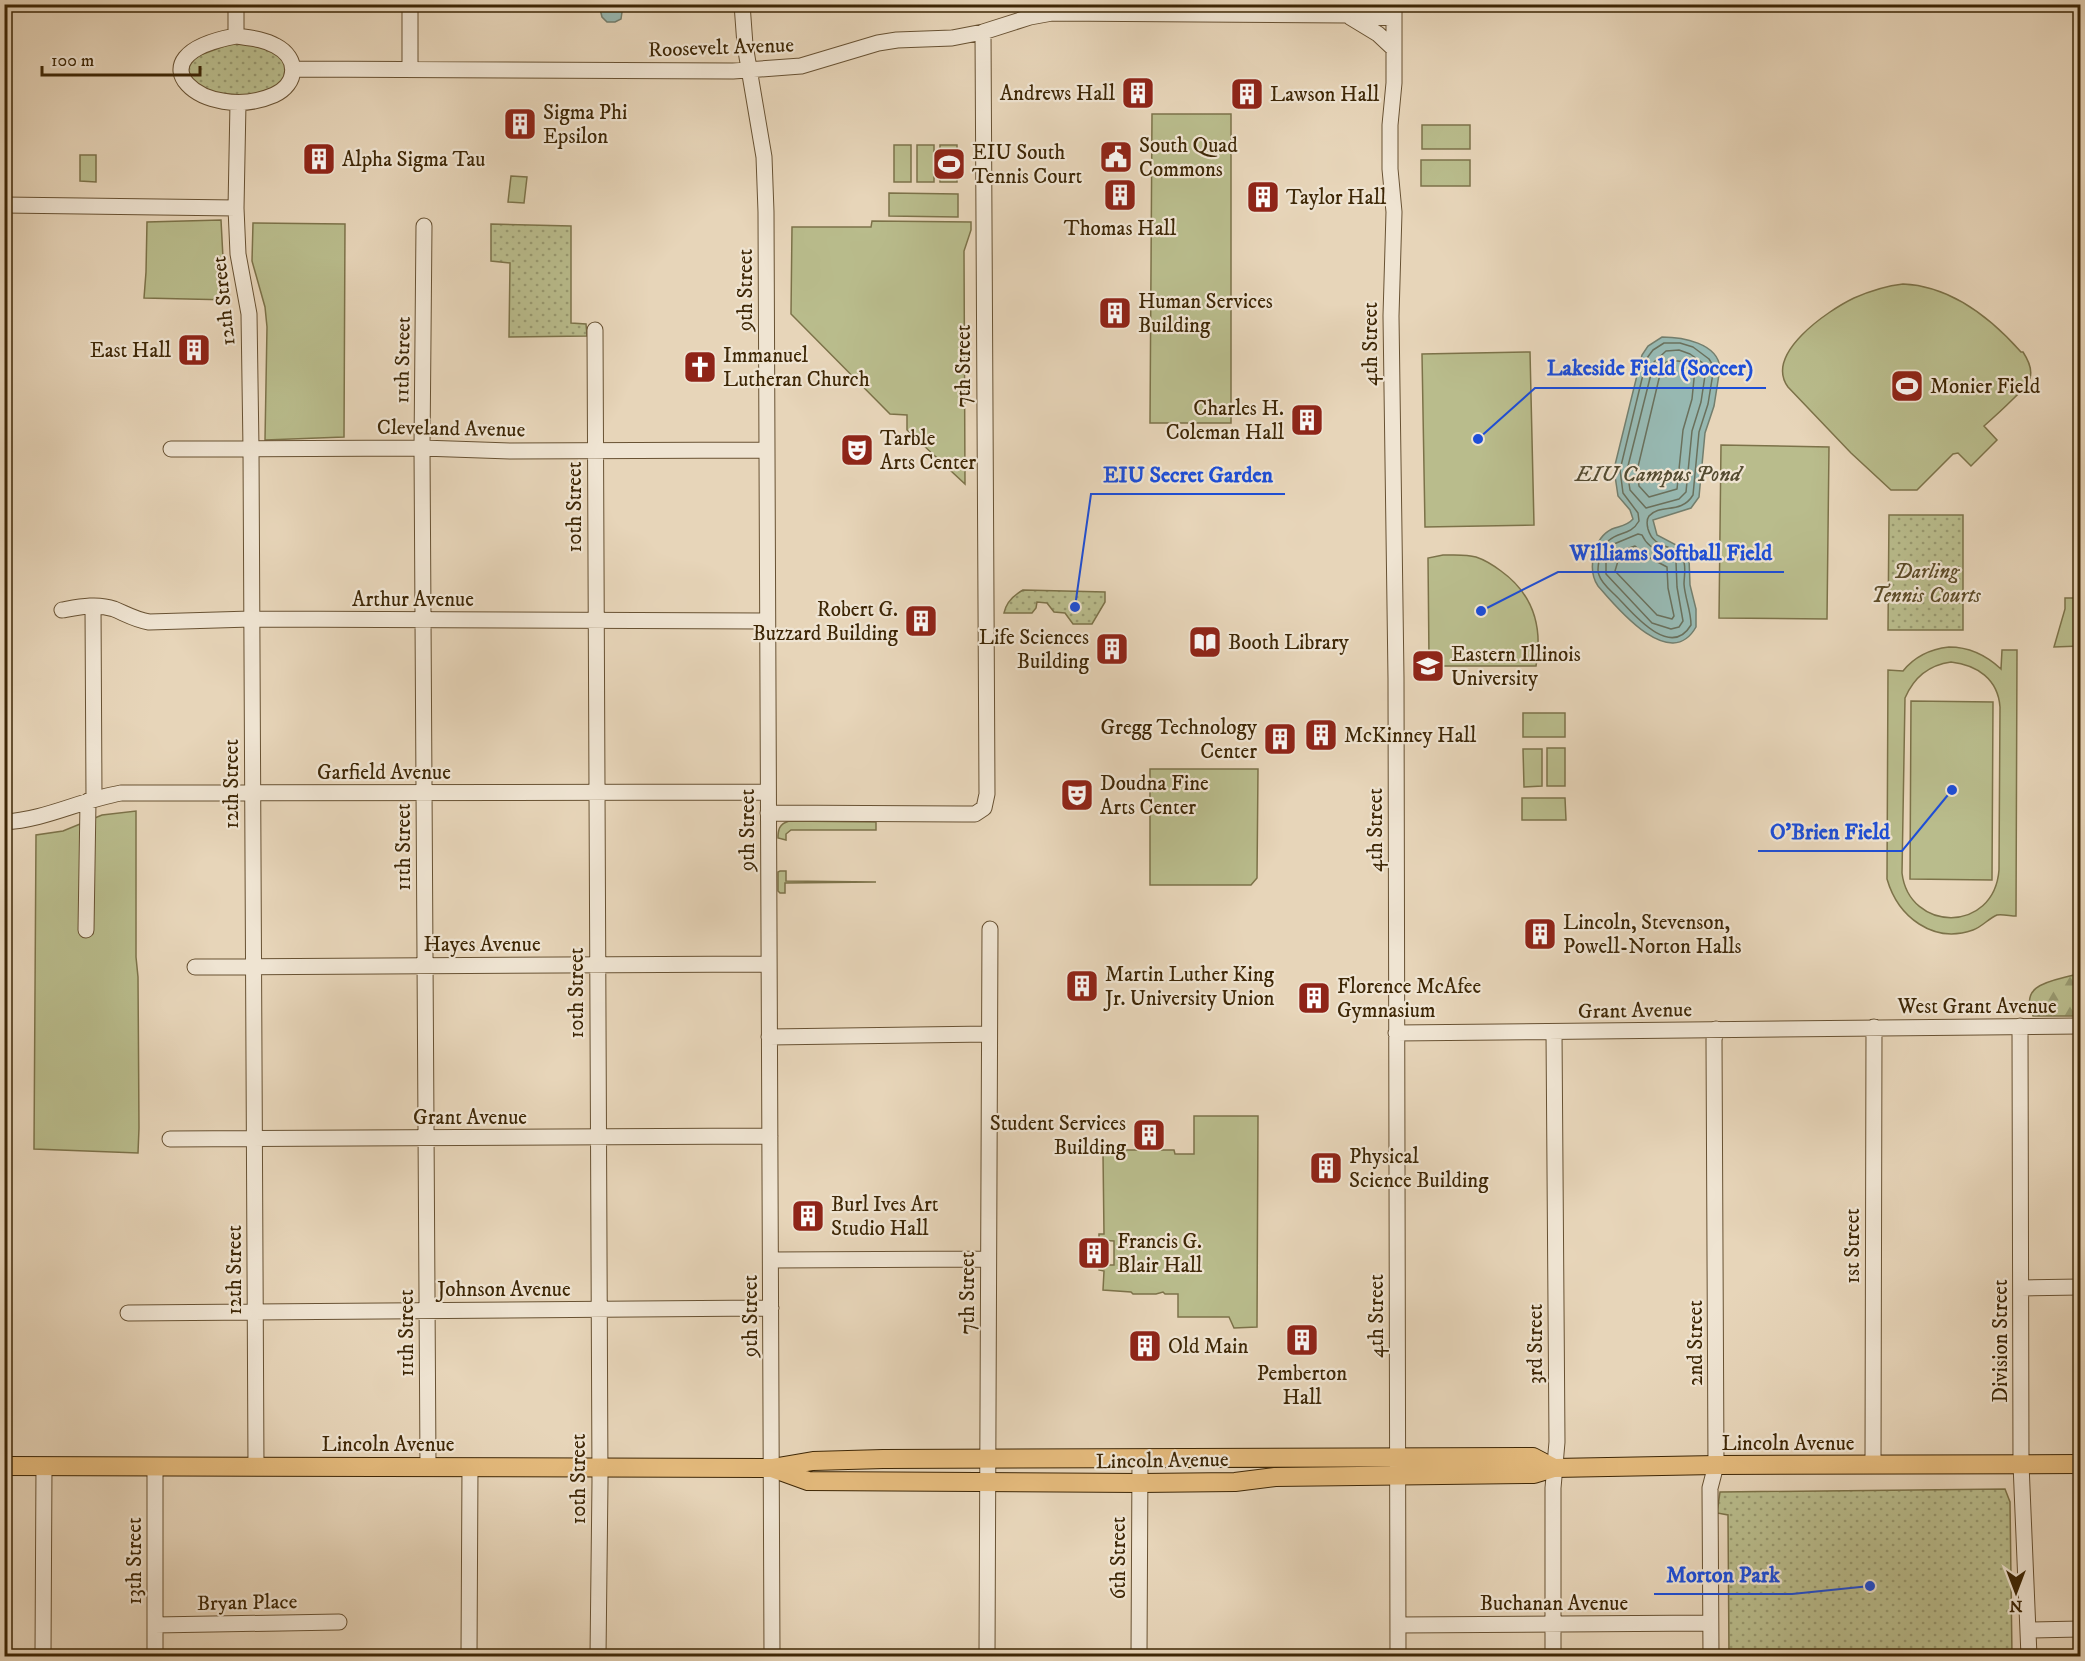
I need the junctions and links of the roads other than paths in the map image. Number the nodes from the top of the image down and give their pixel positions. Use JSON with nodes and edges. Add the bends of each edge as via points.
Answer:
{"nodes":[{"id":1,"x":236,"y":4,"type":"edge"},
{"id":2,"x":410,"y":4,"type":"edge"},
{"id":3,"x":742,"y":4,"type":"edge"},
{"id":4,"x":1394,"y":11,"type":"edge"},
{"id":5,"x":1347,"y":15,"type":"junction"},
{"id":6,"x":983,"y":32,"type":"junction"},
{"id":7,"x":236,"y":36,"type":"junction"},
{"id":8,"x":1394,"y":49,"type":"junction"},
{"id":9,"x":294,"y":69,"type":"junction"},
{"id":10,"x":410,"y":69,"type":"junction"},
{"id":11,"x":749,"y":70,"type":"junction"},
{"id":12,"x":238,"y":103,"type":"junction"},
{"id":13,"x":4,"y":205,"type":"edge"},
{"id":14,"x":236,"y":208,"type":"junction"},
{"id":15,"x":424,"y":226,"type":"dead end"},
{"id":16,"x":595,"y":330,"type":"dead end"},
{"id":17,"x":422,"y":448,"type":"junction"},
{"id":18,"x":171,"y":449,"type":"dead end"},
{"id":19,"x":251,"y":449,"type":"junction"},
{"id":20,"x":595,"y":450,"type":"junction"},
{"id":21,"x":766,"y":450,"type":"junction"},
{"id":22,"x":93,"y":606,"type":"junction"},
{"id":23,"x":62,"y":610,"type":"dead end"},
{"id":24,"x":251,"y":619,"type":"junction"},
{"id":25,"x":423,"y":620,"type":"junction"},
{"id":26,"x":595,"y":620,"type":"junction"},
{"id":27,"x":767,"y":621,"type":"junction"},
{"id":28,"x":596,"y":792,"type":"junction"},
{"id":29,"x":768,"y":792,"type":"junction"},
{"id":30,"x":252,"y":793,"type":"junction"},
{"id":31,"x":424,"y":793,"type":"junction"},
{"id":32,"x":91,"y":800,"type":"junction"},
{"id":33,"x":768,"y":813,"type":"junction"},
{"id":34,"x":4,"y":822,"type":"edge"},
{"id":35,"x":990,"y":929,"type":"dead end"},
{"id":36,"x":86,"y":930,"type":"dead end"},
{"id":37,"x":769,"y":964,"type":"junction"},
{"id":38,"x":425,"y":965,"type":"junction"},
{"id":39,"x":597,"y":965,"type":"junction"},
{"id":40,"x":253,"y":966,"type":"junction"},
{"id":41,"x":195,"y":967,"type":"dead end"},
{"id":42,"x":2020,"y":1026,"type":"junction"},
{"id":43,"x":2080,"y":1026,"type":"edge"},
{"id":44,"x":1874,"y":1027,"type":"junction"},
{"id":45,"x":1716,"y":1029,"type":"junction"},
{"id":46,"x":1554,"y":1032,"type":"junction"},
{"id":47,"x":1396,"y":1033,"type":"junction"},
{"id":48,"x":989,"y":1034,"type":"junction"},
{"id":49,"x":769,"y":1037,"type":"junction"},
{"id":50,"x":770,"y":1136,"type":"junction"},
{"id":51,"x":598,"y":1137,"type":"junction"},
{"id":52,"x":426,"y":1138,"type":"junction"},
{"id":53,"x":170,"y":1139,"type":"dead end"},
{"id":54,"x":254,"y":1139,"type":"junction"},
{"id":55,"x":987,"y":1259,"type":"junction"},
{"id":56,"x":771,"y":1260,"type":"junction"},
{"id":57,"x":2080,"y":1287,"type":"edge"},
{"id":58,"x":2021,"y":1288,"type":"junction"},
{"id":59,"x":771,"y":1308,"type":"junction"},
{"id":60,"x":599,"y":1310,"type":"junction"},
{"id":61,"x":427,"y":1311,"type":"junction"},
{"id":62,"x":255,"y":1312,"type":"junction"},
{"id":63,"x":128,"y":1313,"type":"dead end"},
{"id":64,"x":988,"y":1460,"type":"junction"},
{"id":65,"x":1140,"y":1460,"type":"junction"},
{"id":66,"x":2021,"y":1464,"type":"junction"},
{"id":67,"x":2080,"y":1464,"type":"edge"},
{"id":68,"x":1716,"y":1465,"type":"junction"},
{"id":69,"x":1874,"y":1465,"type":"junction"},
{"id":70,"x":4,"y":1466,"type":"edge"},
{"id":71,"x":44,"y":1466,"type":"junction"},
{"id":72,"x":155,"y":1466,"type":"junction"},
{"id":73,"x":256,"y":1467,"type":"junction"},
{"id":74,"x":428,"y":1467,"type":"junction"},
{"id":75,"x":470,"y":1467,"type":"junction"},
{"id":76,"x":600,"y":1467,"type":"junction"},
{"id":77,"x":1398,"y":1467,"type":"junction"},
{"id":78,"x":772,"y":1468,"type":"junction"},
{"id":79,"x":1554,"y":1468,"type":"junction"},
{"id":80,"x":988,"y":1483,"type":"junction"},
{"id":81,"x":1140,"y":1483,"type":"junction"},
{"id":82,"x":339,"y":1622,"type":"dead end"},
{"id":83,"x":1710,"y":1623,"type":"junction"},
{"id":84,"x":1553,"y":1624,"type":"junction"},
{"id":85,"x":155,"y":1625,"type":"junction"},
{"id":86,"x":1398,"y":1625,"type":"junction"},
{"id":87,"x":2080,"y":1629,"type":"edge"},
{"id":88,"x":2028,"y":1630,"type":"junction"},
{"id":89,"x":43,"y":1656,"type":"edge"},
{"id":90,"x":155,"y":1656,"type":"edge"},
{"id":91,"x":469,"y":1656,"type":"edge"},
{"id":92,"x":598,"y":1656,"type":"edge"},
{"id":93,"x":771,"y":1656,"type":"edge"},
{"id":94,"x":987,"y":1656,"type":"edge"},
{"id":95,"x":1139,"y":1656,"type":"edge"},
{"id":96,"x":1398,"y":1656,"type":"edge"},
{"id":97,"x":1553,"y":1656,"type":"edge"},
{"id":98,"x":1711,"y":1656,"type":"edge"},
{"id":99,"x":2029,"y":1656,"type":"edge"}],
"edges":[{"from":1,"to":7,"type":"street"},
{"from":2,"to":10,"type":"street"},
{"from":3,"to":11,"type":"street","name":"9th Street"},
{"from":4,"to":5,"type":"street","name":"Roosevelt Avenue"},
{"from":4,"to":8,"type":"street","name":"4th Street"},
{"from":5,"to":6,"type":"street","name":"Roosevelt Avenue","via":[[1056,13]]},
{"from":5,"to":8,"type":"street"},
{"from":6,"to":11,"type":"street","name":"Roosevelt Avenue","via":[[952,38],[888,41],[812,64]]},
{"from":6,"to":33,"type":"street","name":"7th Street","via":[[987,794],[984,808],[975,814]]},
{"from":7,"to":9,"type":"street","via":[[276,46],[287,54]]},
{"from":7,"to":12,"type":"street","via":[[198,47],[183,59],[181,69],[187,84],[196,92]]},
{"from":8,"to":47,"type":"street","name":"4th Street","via":[[1390,169],[1394,212],[1391,328]]},
{"from":9,"to":10,"type":"street","name":"Roosevelt Avenue"},
{"from":9,"to":12,"type":"street","via":[[284,90],[254,102]]},
{"from":10,"to":11,"type":"street","name":"Roosevelt Avenue"},
{"from":11,"to":21,"type":"street","name":"9th Street","via":[[765,176]]},
{"from":12,"to":14,"type":"street","name":"12th Street"},
{"from":13,"to":14,"type":"street"},
{"from":14,"to":19,"type":"street","name":"12th Street","via":[[238,254],[249,314]]},
{"from":15,"to":17,"type":"street","name":"11th Street"},
{"from":16,"to":20,"type":"street","name":"10th Street"},
{"from":17,"to":19,"type":"street","name":"Cleveland Avenue"},
{"from":17,"to":20,"type":"street","name":"Cleveland Avenue"},
{"from":17,"to":25,"type":"street","name":"11th Street"},
{"from":18,"to":19,"type":"street","name":"Cleveland Avenue"},
{"from":19,"to":24,"type":"street","name":"12th Street"},
{"from":20,"to":21,"type":"street","name":"Cleveland Avenue"},
{"from":20,"to":26,"type":"street","name":"10th Street"},
{"from":21,"to":27,"type":"street","name":"9th Street"},
{"from":22,"to":23,"type":"street","name":"Arthur Avenue"},
{"from":22,"to":24,"type":"street","name":"Arthur Avenue","via":[[149,622]]},
{"from":22,"to":32,"type":"street"},
{"from":24,"to":25,"type":"street","name":"Arthur Avenue"},
{"from":24,"to":30,"type":"street","name":"12th Street"},
{"from":25,"to":26,"type":"street","name":"Arthur Avenue"},
{"from":25,"to":31,"type":"street","name":"11th Street"},
{"from":26,"to":27,"type":"street","name":"Arthur Avenue"},
{"from":26,"to":28,"type":"street","name":"10th Street"},
{"from":27,"to":29,"type":"street","name":"9th Street"},
{"from":28,"to":29,"type":"street","name":"Garfield Avenue"},
{"from":28,"to":31,"type":"street","name":"Garfield Avenue"},
{"from":28,"to":39,"type":"street","name":"10th Street"},
{"from":29,"to":33,"type":"street","name":"9th Street"},
{"from":30,"to":31,"type":"street","name":"Garfield Avenue"},
{"from":30,"to":32,"type":"street","name":"Garfield Avenue","via":[[130,793]]},
{"from":30,"to":40,"type":"street","name":"12th Street"},
{"from":31,"to":38,"type":"street","name":"11th Street"},
{"from":32,"to":34,"type":"street","name":"Garfield Avenue","via":[[29,820]]},
{"from":32,"to":36,"type":"street"},
{"from":33,"to":37,"type":"street","name":"9th Street"},
{"from":35,"to":48,"type":"street","name":"7th Street"},
{"from":37,"to":39,"type":"street","name":"Hayes Avenue"},
{"from":37,"to":49,"type":"street","name":"9th Street"},
{"from":38,"to":39,"type":"street","name":"Hayes Avenue"},
{"from":38,"to":40,"type":"street","name":"Hayes Avenue"},
{"from":38,"to":52,"type":"street","name":"11th Street"},
{"from":39,"to":51,"type":"street","name":"10th Street"},
{"from":40,"to":41,"type":"street","name":"Hayes Avenue"},
{"from":40,"to":54,"type":"street","name":"12th Street"},
{"from":42,"to":43,"type":"street","name":"West Grant Avenue"},
{"from":42,"to":44,"type":"street","name":"West Grant Avenue"},
{"from":42,"to":58,"type":"street","name":"Division Street"},
{"from":44,"to":45,"type":"street","name":"Grant Avenue"},
{"from":44,"to":69,"type":"street","name":"1st Street"},
{"from":45,"to":46,"type":"street","name":"Grant Avenue"},
{"from":45,"to":68,"type":"street","name":"2nd Street"},
{"from":46,"to":47,"type":"street","name":"Grant Avenue"},
{"from":46,"to":79,"type":"street","name":"3rd Street"},
{"from":47,"to":77,"type":"street","name":"4th Street"},
{"from":48,"to":49,"type":"street"},
{"from":48,"to":55,"type":"street","name":"7th Street"},
{"from":49,"to":50,"type":"street","name":"9th Street"},
{"from":50,"to":51,"type":"street","name":"Grant Avenue"},
{"from":50,"to":56,"type":"street","name":"9th Street"},
{"from":51,"to":52,"type":"street","name":"Grant Avenue"},
{"from":51,"to":60,"type":"street","name":"10th Street"},
{"from":52,"to":54,"type":"street","name":"Grant Avenue"},
{"from":52,"to":61,"type":"street","name":"11th Street"},
{"from":53,"to":54,"type":"street","name":"Grant Avenue"},
{"from":54,"to":62,"type":"street","name":"12th Street"},
{"from":55,"to":56,"type":"street"},
{"from":55,"to":64,"type":"street","name":"7th Street"},
{"from":56,"to":59,"type":"street","name":"9th Street"},
{"from":57,"to":58,"type":"street"},
{"from":58,"to":66,"type":"street","name":"Division Street"},
{"from":59,"to":60,"type":"street","name":"Johnson Avenue"},
{"from":59,"to":78,"type":"street","name":"9th Street"},
{"from":60,"to":61,"type":"street","name":"Johnson Avenue"},
{"from":60,"to":76,"type":"street","name":"10th Street"},
{"from":61,"to":62,"type":"street","name":"Johnson Avenue"},
{"from":61,"to":74,"type":"street","name":"11th Street"},
{"from":62,"to":63,"type":"street","name":"Johnson Avenue"},
{"from":62,"to":73,"type":"street","name":"12th Street"},
{"from":64,"to":65,"type":"main road","name":"Lincoln Avenue"},
{"from":64,"to":78,"type":"main road","name":"Lincoln Avenue","via":[[813,1461]]},
{"from":64,"to":80,"type":"street","name":"7th Street"},
{"from":65,"to":77,"type":"main road","name":"Lincoln Avenue"},
{"from":65,"to":81,"type":"street","name":"6th Street"},
{"from":66,"to":67,"type":"main road","name":"Lincoln Avenue"},
{"from":66,"to":69,"type":"main road","name":"Lincoln Avenue"},
{"from":66,"to":88,"type":"street","name":"Division Street"},
{"from":68,"to":69,"type":"main road","name":"Lincoln Avenue"},
{"from":68,"to":79,"type":"main road","name":"Lincoln Avenue"},
{"from":68,"to":83,"type":"street","name":"2nd Street","via":[[1710,1488]]},
{"from":70,"to":71,"type":"main road","name":"Lincoln Avenue"},
{"from":71,"to":72,"type":"main road","name":"Lincoln Avenue"},
{"from":71,"to":89,"type":"street"},
{"from":72,"to":73,"type":"main road","name":"Lincoln Avenue"},
{"from":72,"to":85,"type":"street","name":"13th Street"},
{"from":73,"to":74,"type":"main road","name":"Lincoln Avenue"},
{"from":74,"to":75,"type":"main road","name":"Lincoln Avenue"},
{"from":75,"to":76,"type":"main road","name":"Lincoln Avenue"},
{"from":75,"to":91,"type":"street"},
{"from":76,"to":78,"type":"main road","name":"Lincoln Avenue"},
{"from":76,"to":92,"type":"street","name":"10th Street"},
{"from":77,"to":79,"type":"main road","name":"Lincoln Avenue","via":[[1534,1474]]},
{"from":77,"to":81,"type":"main road","name":"Lincoln Avenue","via":[[1235,1482]]},
{"from":77,"to":86,"type":"street","name":"4th Street"},
{"from":78,"to":80,"type":"main road","name":"Lincoln Avenue","via":[[808,1481]]},
{"from":78,"to":93,"type":"street","name":"9th Street"},
{"from":79,"to":84,"type":"street","name":"3rd Street"},
{"from":80,"to":81,"type":"main road","name":"Lincoln Avenue"},
{"from":80,"to":94,"type":"street","name":"7th Street"},
{"from":81,"to":95,"type":"street","name":"6th Street"},
{"from":82,"to":85,"type":"street","name":"Bryan Place"},
{"from":83,"to":84,"type":"street","name":"Buchanan Avenue"},
{"from":83,"to":98,"type":"street","name":"2nd Street"},
{"from":84,"to":86,"type":"street","name":"Buchanan Avenue"},
{"from":84,"to":97,"type":"street","name":"3rd Street"},
{"from":85,"to":90,"type":"street","name":"13th Street"},
{"from":86,"to":96,"type":"street","name":"4th Street"},
{"from":87,"to":88,"type":"street"},
{"from":88,"to":99,"type":"street","name":"Division Street"}]}
